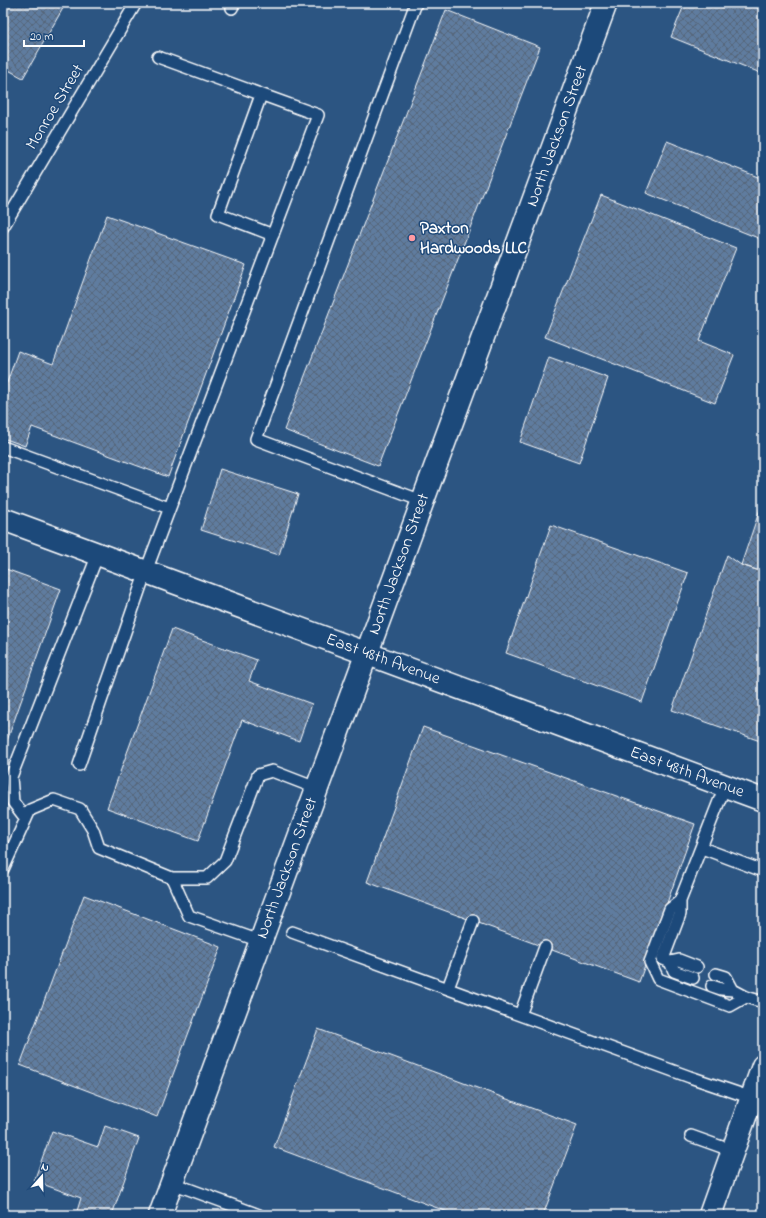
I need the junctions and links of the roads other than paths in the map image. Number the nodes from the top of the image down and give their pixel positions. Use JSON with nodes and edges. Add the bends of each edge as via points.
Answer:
{"nodes":[{"id":1,"x":136,"y":3,"type":"edge"},
{"id":2,"x":416,"y":3,"type":"edge"},
{"id":3,"x":606,"y":3,"type":"edge"},
{"id":4,"x":158,"y":57,"type":"dead end"},
{"id":5,"x":261,"y":95,"type":"junction"},
{"id":6,"x":3,"y":227,"type":"edge"},
{"id":7,"x":273,"y":235,"type":"junction"},
{"id":8,"x":3,"y":447,"type":"edge"},
{"id":9,"x":422,"y":501,"type":"junction"},
{"id":10,"x":169,"y":508,"type":"junction"},
{"id":11,"x":3,"y":519,"type":"edge"},
{"id":12,"x":98,"y":554,"type":"junction"},
{"id":13,"x":146,"y":572,"type":"junction"},
{"id":14,"x":366,"y":653,"type":"junction"},
{"id":15,"x":79,"y":765,"type":"dead end"},
{"id":16,"x":725,"y":786,"type":"junction"},
{"id":17,"x":316,"y":788,"type":"junction"},
{"id":18,"x":763,"y":800,"type":"edge"},
{"id":19,"x":26,"y":819,"type":"junction"},
{"id":20,"x":702,"y":848,"type":"junction"},
{"id":21,"x":3,"y":869,"type":"edge"},
{"id":22,"x":763,"y":871,"type":"edge"},
{"id":23,"x":172,"y":878,"type":"junction"},
{"id":24,"x":680,"y":901,"type":"junction"},
{"id":25,"x":473,"y":921,"type":"dead end"},
{"id":26,"x":292,"y":932,"type":"dead end"},
{"id":27,"x":260,"y":941,"type":"junction"},
{"id":28,"x":545,"y":947,"type":"dead end"},
{"id":29,"x":670,"y":962,"type":"junction"},
{"id":30,"x":697,"y":967,"type":"dead end"},
{"id":31,"x":716,"y":974,"type":"dead end"},
{"id":32,"x":693,"y":978,"type":"dead end"},
{"id":33,"x":712,"y":986,"type":"dead end"},
{"id":34,"x":448,"y":988,"type":"junction"},
{"id":35,"x":733,"y":990,"type":"junction"},
{"id":36,"x":746,"y":997,"type":"junction"},
{"id":37,"x":763,"y":1002,"type":"edge"},
{"id":38,"x":520,"y":1015,"type":"junction"},
{"id":39,"x":763,"y":1066,"type":"edge"},
{"id":40,"x":752,"y":1098,"type":"junction"},
{"id":41,"x":690,"y":1136,"type":"dead end"},
{"id":42,"x":733,"y":1151,"type":"junction"},
{"id":43,"x":172,"y":1183,"type":"junction"},
{"id":44,"x":160,"y":1215,"type":"edge"},
{"id":45,"x":259,"y":1215,"type":"edge"},
{"id":46,"x":710,"y":1215,"type":"edge"}],
"edges":[{"from":1,"to":6,"type":"lane","name":"Monroe Street"},
{"from":2,"to":9,"type":"lane","via":[[256,439]]},
{"from":3,"to":9,"type":"street","name":"North Jackson Street"},
{"from":4,"to":5,"type":"lane"},
{"from":5,"to":7,"type":"lane","via":[[218,214]]},
{"from":5,"to":7,"type":"lane","via":[[318,115]]},
{"from":7,"to":10,"type":"lane"},
{"from":8,"to":10,"type":"lane"},
{"from":9,"to":14,"type":"street","name":"North Jackson Street"},
{"from":10,"to":13,"type":"lane"},
{"from":11,"to":12,"type":"street","name":"East 48th Avenue"},
{"from":12,"to":13,"type":"street","name":"East 48th Avenue"},
{"from":12,"to":19,"type":"lane","via":[[11,777],[14,802]]},
{"from":13,"to":14,"type":"street","name":"East 48th Avenue"},
{"from":13,"to":15,"type":"lane"},
{"from":14,"to":16,"type":"street","name":"East 48th Avenue"},
{"from":14,"to":17,"type":"street","name":"North Jackson Street"},
{"from":16,"to":18,"type":"street","name":"East 48th Avenue"},
{"from":16,"to":20,"type":"lane"},
{"from":17,"to":23,"type":"lane","via":[[272,771],[258,776],[225,861],[207,878]]},
{"from":17,"to":27,"type":"street","name":"North Jackson Street"},
{"from":19,"to":21,"type":"lane"},
{"from":19,"to":23,"type":"lane","via":[[30,810],[54,800],[80,809],[93,830],[99,848]]},
{"from":20,"to":22,"type":"lane"},
{"from":20,"to":24,"type":"lane"},
{"from":23,"to":27,"type":"lane","via":[[189,916]]},
{"from":24,"to":29,"type":"lane","via":[[680,914],[663,959]]},
{"from":24,"to":36,"type":"lane","via":[[670,909],[650,962],[658,978],[730,1006]]},
{"from":25,"to":34,"type":"lane"},
{"from":26,"to":34,"type":"lane"},
{"from":27,"to":43,"type":"street","name":"North Jackson Street"},
{"from":28,"to":38,"type":"lane"},
{"from":29,"to":30,"type":"lane","via":[[679,960]]},
{"from":29,"to":32,"type":"lane","via":[[674,971]]},
{"from":31,"to":35,"type":"lane","via":[[726,977]]},
{"from":33,"to":35,"type":"lane"},
{"from":34,"to":38,"type":"lane"},
{"from":35,"to":36,"type":"lane"},
{"from":36,"to":37,"type":"lane"},
{"from":38,"to":40,"type":"lane"},
{"from":39,"to":40,"type":"street"},
{"from":40,"to":42,"type":"street"},
{"from":41,"to":42,"type":"lane"},
{"from":42,"to":46,"type":"street"},
{"from":43,"to":44,"type":"street","name":"North Jackson Street"},
{"from":43,"to":45,"type":"lane"}]}
